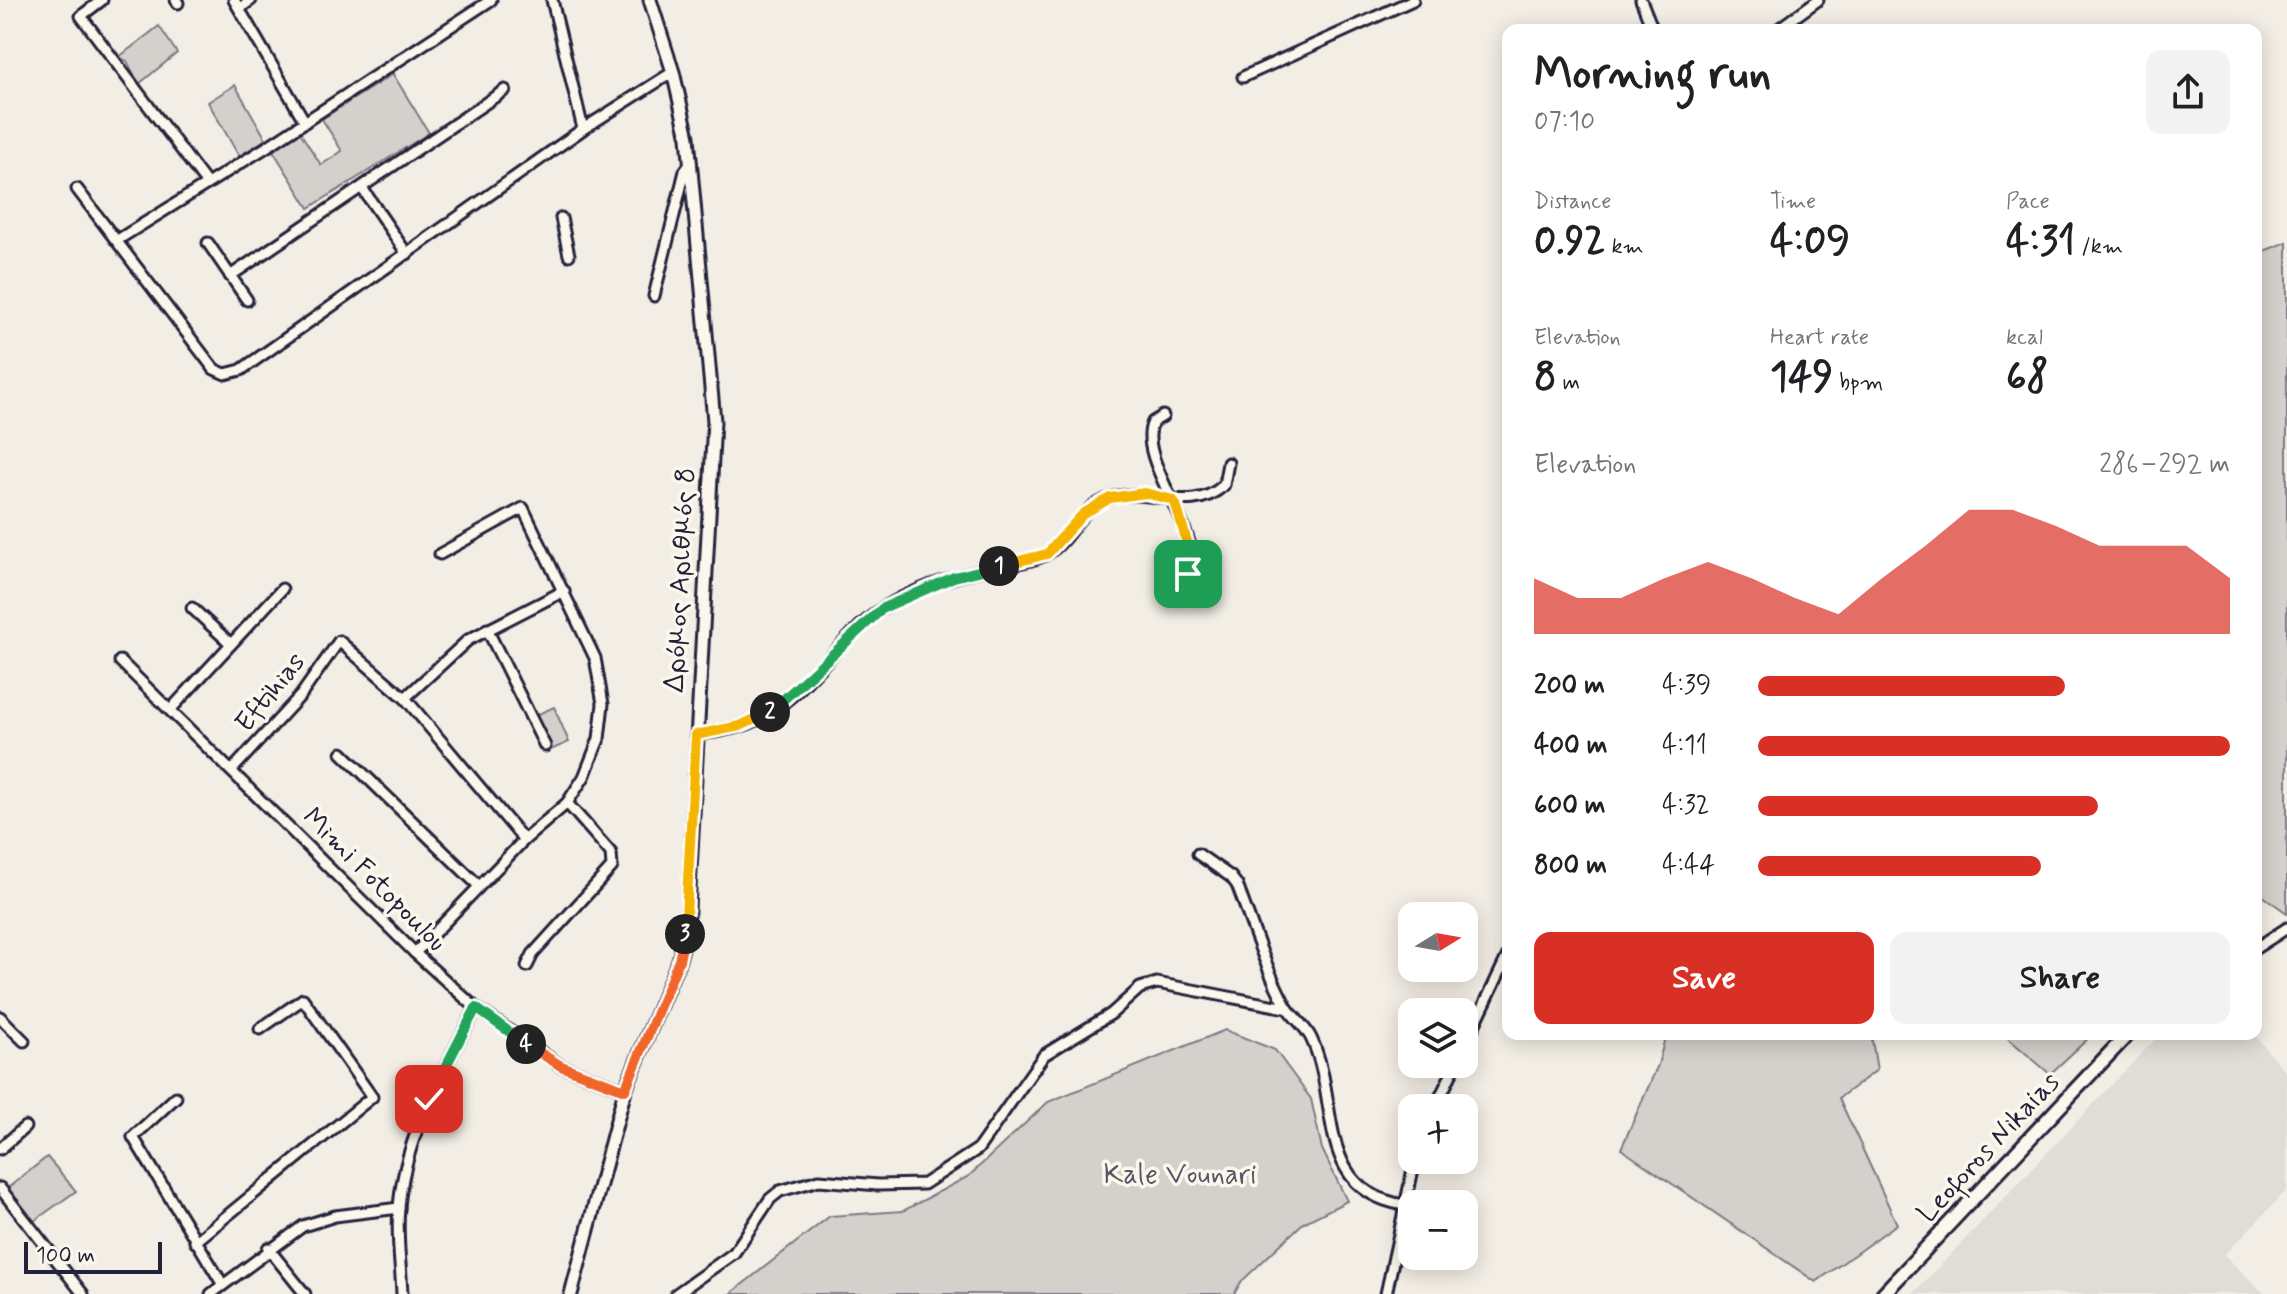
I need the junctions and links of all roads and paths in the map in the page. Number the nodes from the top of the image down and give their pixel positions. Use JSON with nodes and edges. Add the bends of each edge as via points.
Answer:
{"nodes":[{"id":1,"x":102,"y":0,"type":"edge"},
{"id":2,"x":251,"y":0,"type":"edge"},
{"id":3,"x":491,"y":0,"type":"edge"},
{"id":4,"x":552,"y":0,"type":"edge"},
{"id":5,"x":650,"y":0,"type":"edge"},
{"id":6,"x":1413,"y":0,"type":"edge"},
{"id":7,"x":1641,"y":0,"type":"edge"},
{"id":8,"x":1818,"y":0,"type":"edge"},
{"id":9,"x":237,"y":4,"type":"edge"},
{"id":10,"x":1651,"y":24,"type":"edge"},
{"id":11,"x":1785,"y":24,"type":"edge"},
{"id":12,"x":673,"y":72,"type":"junction"},
{"id":13,"x":1243,"y":77,"type":"dead end"},
{"id":14,"x":505,"y":90,"type":"dead end"},
{"id":15,"x":305,"y":122,"type":"junction"},
{"id":16,"x":583,"y":129,"type":"junction"},
{"id":17,"x":691,"y":163,"type":"junction"},
{"id":18,"x":207,"y":184,"type":"junction"},
{"id":19,"x":362,"y":188,"type":"junction"},
{"id":20,"x":77,"y":189,"type":"dead end"},
{"id":21,"x":561,"y":218,"type":"dead end"},
{"id":22,"x":119,"y":239,"type":"junction"},
{"id":23,"x":208,"y":243,"type":"dead end"},
{"id":24,"x":407,"y":254,"type":"junction"},
{"id":25,"x":569,"y":255,"type":"dead end"},
{"id":26,"x":230,"y":276,"type":"junction"},
{"id":27,"x":654,"y":296,"type":"dead end"},
{"id":28,"x":247,"y":300,"type":"dead end"},
{"id":29,"x":1163,"y":416,"type":"dead end"},
{"id":30,"x":1228,"y":463,"type":"dead end"},
{"id":31,"x":1173,"y":500,"type":"junction"},
{"id":32,"x":440,"y":554,"type":"dead end"},
{"id":33,"x":1188,"y":574,"type":"dead end"},
{"id":34,"x":282,"y":589,"type":"dead end"},
{"id":35,"x":564,"y":591,"type":"junction"},
{"id":36,"x":192,"y":608,"type":"dead end"},
{"id":37,"x":487,"y":629,"type":"junction"},
{"id":38,"x":231,"y":644,"type":"junction"},
{"id":39,"x":120,"y":661,"type":"dead end"},
{"id":40,"x":405,"y":698,"type":"junction"},
{"id":41,"x":172,"y":708,"type":"junction"},
{"id":42,"x":696,"y":735,"type":"junction"},
{"id":43,"x":545,"y":746,"type":"dead end"},
{"id":44,"x":342,"y":753,"type":"dead end"},
{"id":45,"x":232,"y":770,"type":"junction"},
{"id":46,"x":567,"y":803,"type":"junction"},
{"id":47,"x":524,"y":840,"type":"junction"},
{"id":48,"x":1198,"y":854,"type":"dead end"},
{"id":49,"x":479,"y":886,"type":"junction"},
{"id":50,"x":2287,"y":928,"type":"edge"},
{"id":51,"x":2282,"y":935,"type":"edge"},
{"id":52,"x":2262,"y":945,"type":"edge"},
{"id":53,"x":415,"y":953,"type":"junction"},
{"id":54,"x":527,"y":966,"type":"dead end"},
{"id":55,"x":1502,"y":968,"type":"edge"},
{"id":56,"x":476,"y":1008,"type":"junction"},
{"id":57,"x":1286,"y":1008,"type":"junction"},
{"id":58,"x":1478,"y":1018,"type":"edge"},
{"id":59,"x":1,"y":1019,"type":"edge"},
{"id":60,"x":260,"y":1029,"type":"dead end"},
{"id":61,"x":2122,"y":1040,"type":"edge"},
{"id":62,"x":24,"y":1041,"type":"dead end"},
{"id":63,"x":625,"y":1090,"type":"junction"},
{"id":64,"x":176,"y":1097,"type":"dead end"},
{"id":65,"x":25,"y":1127,"type":"dead end"},
{"id":66,"x":0,"y":1149,"type":"edge"},
{"id":67,"x":0,"y":1188,"type":"edge"},
{"id":68,"x":1398,"y":1204,"type":"edge"},
{"id":69,"x":399,"y":1208,"type":"junction"},
{"id":70,"x":1398,"y":1235,"type":"edge"},
{"id":71,"x":195,"y":1242,"type":"junction"},
{"id":72,"x":268,"y":1248,"type":"junction"},
{"id":73,"x":223,"y":1285,"type":"junction"},
{"id":74,"x":83,"y":1294,"type":"edge"},
{"id":75,"x":211,"y":1294,"type":"edge"},
{"id":76,"x":305,"y":1294,"type":"edge"},
{"id":77,"x":402,"y":1294,"type":"edge"},
{"id":78,"x":571,"y":1294,"type":"edge"},
{"id":79,"x":676,"y":1294,"type":"edge"},
{"id":80,"x":1386,"y":1294,"type":"edge"},
{"id":81,"x":1883,"y":1294,"type":"edge"}],
"edges":[{"from":1,"to":18,"type":"street","via":[[81,16]]},
{"from":2,"to":9,"type":"street"},
{"from":3,"to":15,"type":"street"},
{"from":4,"to":16,"type":"street"},
{"from":5,"to":12,"type":"street","name":"Δρόμος Αριθμός 8"},
{"from":6,"to":13,"type":"street"},
{"from":7,"to":10,"type":"street"},
{"from":8,"to":11,"type":"street"},
{"from":9,"to":15,"type":"street"},
{"from":12,"to":16,"type":"street"},
{"from":12,"to":17,"type":"street","name":"Δρόμος Αριθμός 8"},
{"from":14,"to":19,"type":"street"},
{"from":15,"to":18,"type":"street"},
{"from":16,"to":24,"type":"street"},
{"from":17,"to":27,"type":"street"},
{"from":17,"to":42,"type":"street","name":"Δρόμος Αριθμός 8","via":[[714,421]]},
{"from":18,"to":22,"type":"street"},
{"from":19,"to":24,"type":"street"},
{"from":19,"to":26,"type":"street"},
{"from":20,"to":22,"type":"street"},
{"from":21,"to":25,"type":"street"},
{"from":22,"to":24,"type":"street","via":[[214,369],[225,374],[241,370]]},
{"from":23,"to":26,"type":"street"},
{"from":26,"to":28,"type":"street"},
{"from":29,"to":31,"type":"street","via":[[1153,422],[1151,437],[1162,484]]},
{"from":30,"to":31,"type":"street","via":[[1218,490],[1186,502]]},
{"from":31,"to":33,"type":"street","via":[[1192,559]]},
{"from":31,"to":42,"type":"street","via":[[1145,493],[1110,498],[1083,514],[1047,554],[954,577],[901,598],[869,619],[765,715]]},
{"from":32,"to":35,"type":"street","via":[[523,508]]},
{"from":34,"to":38,"type":"street"},
{"from":35,"to":37,"type":"street"},
{"from":35,"to":46,"type":"street","via":[[595,658],[603,704],[599,739]]},
{"from":36,"to":38,"type":"street"},
{"from":37,"to":40,"type":"street"},
{"from":37,"to":43,"type":"street"},
{"from":38,"to":41,"type":"street"},
{"from":39,"to":41,"type":"street","name":"Mimi Fotopoulou"},
{"from":40,"to":45,"type":"street","name":"Eftihias","via":[[339,641],[301,695]]},
{"from":40,"to":47,"type":"street"},
{"from":41,"to":45,"type":"street","name":"Mimi Fotopoulou"},
{"from":42,"to":63,"type":"street","name":"Δρόμος Αριθμός 8","via":[[687,928]]},
{"from":44,"to":49,"type":"street"},
{"from":45,"to":53,"type":"street","name":"Mimi Fotopoulou"},
{"from":46,"to":47,"type":"street"},
{"from":46,"to":54,"type":"street","via":[[611,853],[612,867]]},
{"from":47,"to":49,"type":"street"},
{"from":48,"to":57,"type":"street","via":[[1237,885]]},
{"from":49,"to":53,"type":"street"},
{"from":50,"to":51,"type":"street"},
{"from":51,"to":52,"type":"street"},
{"from":53,"to":56,"type":"street","name":"Mimi Fotopoulou"},
{"from":55,"to":58,"type":"street"},
{"from":56,"to":63,"type":"street","name":"Mimi Fotopoulou","via":[[561,1066]]},
{"from":56,"to":69,"type":"street","via":[[429,1099],[409,1153]]},
{"from":57,"to":68,"type":"street","via":[[1303,1024],[1314,1046],[1331,1129],[1347,1169],[1362,1191]]},
{"from":57,"to":79,"type":"street","via":[[1146,985],[1111,1014],[1044,1055],[978,1149],[924,1184],[819,1180],[780,1191],[734,1253]]},
{"from":59,"to":62,"type":"street"},
{"from":60,"to":71,"type":"street","via":[[303,999],[372,1097]]},
{"from":61,"to":81,"type":"main road","name":"Leoforos Nikaias"},
{"from":63,"to":78,"type":"street","name":"Δρόμος Αριθμός 8"},
{"from":64,"to":71,"type":"street","via":[[133,1137]]},
{"from":65,"to":66,"type":"street"},
{"from":67,"to":74,"type":"street"},
{"from":69,"to":72,"type":"street","via":[[335,1216],[303,1226]]},
{"from":69,"to":77,"type":"street"},
{"from":70,"to":80,"type":"street"},
{"from":71,"to":73,"type":"street"},
{"from":72,"to":73,"type":"street"},
{"from":72,"to":76,"type":"street"},
{"from":73,"to":75,"type":"street"}]}
